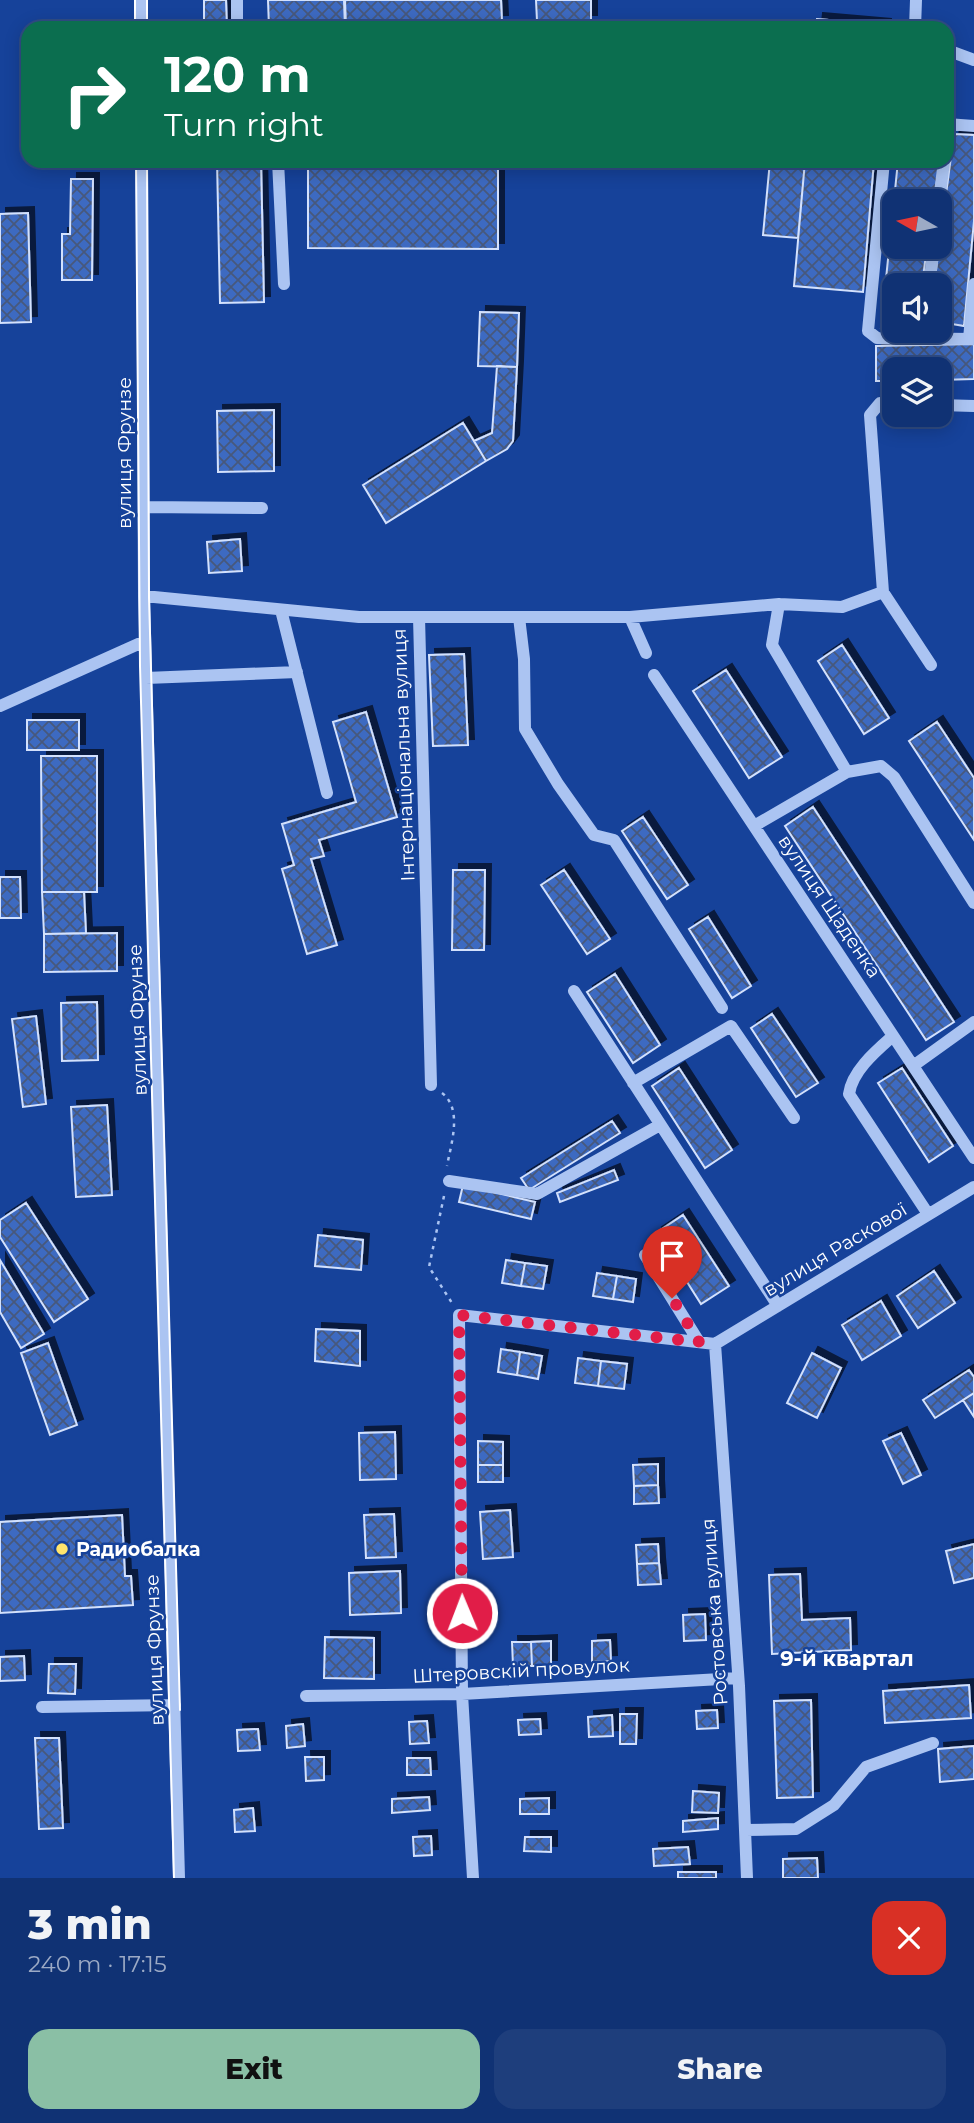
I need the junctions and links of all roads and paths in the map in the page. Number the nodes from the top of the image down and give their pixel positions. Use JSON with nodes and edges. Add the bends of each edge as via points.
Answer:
{"nodes":[{"id":1,"x":141,"y":0,"type":"edge"},
{"id":2,"x":237,"y":0,"type":"edge"},
{"id":3,"x":916,"y":0,"type":"edge"},
{"id":4,"x":142,"y":21,"type":"edge"},
{"id":5,"x":237,"y":21,"type":"edge"},
{"id":6,"x":915,"y":21,"type":"edge"},
{"id":7,"x":954,"y":53,"type":"edge"},
{"id":8,"x":974,"y":60,"type":"edge"},
{"id":9,"x":954,"y":124,"type":"edge"},
{"id":10,"x":974,"y":126,"type":"edge"},
{"id":11,"x":142,"y":168,"type":"edge"},
{"id":12,"x":278,"y":168,"type":"edge"},
{"id":13,"x":883,"y":168,"type":"edge"},
{"id":14,"x":943,"y":168,"type":"edge"},
{"id":15,"x":940,"y":189,"type":"edge"},
{"id":16,"x":284,"y":284,"type":"dead end"},
{"id":17,"x":974,"y":285,"type":"edge"},
{"id":18,"x":952,"y":337,"type":"edge"},
{"id":19,"x":882,"y":338,"type":"edge"},
{"id":20,"x":972,"y":339,"type":"edge"},
{"id":21,"x":882,"y":403,"type":"edge"},
{"id":22,"x":952,"y":405,"type":"edge"},
{"id":23,"x":974,"y":406,"type":"edge"},
{"id":24,"x":144,"y":507,"type":"junction"},
{"id":25,"x":262,"y":508,"type":"dead end"},
{"id":26,"x":883,"y":592,"type":"junction"},
{"id":27,"x":144,"y":596,"type":"junction"},
{"id":28,"x":779,"y":604,"type":"junction"},
{"id":29,"x":281,"y":610,"type":"junction"},
{"id":30,"x":419,"y":617,"type":"junction"},
{"id":31,"x":519,"y":617,"type":"junction"},
{"id":32,"x":630,"y":617,"type":"junction"},
{"id":33,"x":145,"y":641,"type":"junction"},
{"id":34,"x":646,"y":653,"type":"dead end"},
{"id":35,"x":931,"y":665,"type":"dead end"},
{"id":36,"x":297,"y":672,"type":"junction"},
{"id":37,"x":654,"y":675,"type":"dead end"},
{"id":38,"x":146,"y":678,"type":"junction"},
{"id":39,"x":0,"y":706,"type":"edge"},
{"id":40,"x":847,"y":772,"type":"junction"},
{"id":41,"x":327,"y":793,"type":"dead end"},
{"id":42,"x":754,"y":826,"type":"junction"},
{"id":43,"x":974,"y":903,"type":"edge"},
{"id":44,"x":574,"y":991,"type":"dead end"},
{"id":45,"x":722,"y":1008,"type":"dead end"},
{"id":46,"x":974,"y":1022,"type":"edge"},
{"id":47,"x":893,"y":1036,"type":"junction"},
{"id":48,"x":913,"y":1066,"type":"junction"},
{"id":49,"x":634,"y":1083,"type":"junction"},
{"id":50,"x":431,"y":1085,"type":"joint"},
{"id":51,"x":794,"y":1118,"type":"dead end"},
{"id":52,"x":660,"y":1125,"type":"junction"},
{"id":53,"x":974,"y":1158,"type":"edge"},
{"id":54,"x":449,"y":1181,"type":"junction"},
{"id":55,"x":974,"y":1187,"type":"edge"},
{"id":56,"x":928,"y":1214,"type":"junction"},
{"id":57,"x":645,"y":1255,"type":"dead end"},
{"id":58,"x":778,"y":1306,"type":"junction"},
{"id":59,"x":459,"y":1315,"type":"junction"},
{"id":60,"x":699,"y":1342,"type":"junction"},
{"id":61,"x":715,"y":1344,"type":"junction"},
{"id":62,"x":738,"y":1678,"type":"junction"},
{"id":63,"x":463,"y":1695,"type":"junction"},
{"id":64,"x":306,"y":1696,"type":"dead end"},
{"id":65,"x":175,"y":1705,"type":"junction"},
{"id":66,"x":42,"y":1707,"type":"dead end"},
{"id":67,"x":933,"y":1743,"type":"dead end"},
{"id":68,"x":745,"y":1830,"type":"junction"},
{"id":69,"x":179,"y":1878,"type":"edge"},
{"id":70,"x":473,"y":1878,"type":"edge"},
{"id":71,"x":747,"y":1878,"type":"edge"}],
"edges":[{"from":1,"to":4,"type":"street"},
{"from":2,"to":5,"type":"street"},
{"from":3,"to":6,"type":"street"},
{"from":7,"to":8,"type":"street"},
{"from":9,"to":10,"type":"street"},
{"from":11,"to":24,"type":"street","name":"вулиця Фрунзе"},
{"from":12,"to":16,"type":"street"},
{"from":13,"to":19,"type":"street","via":[[868,331]]},
{"from":14,"to":15,"type":"street"},
{"from":17,"to":20,"type":"street"},
{"from":18,"to":20,"type":"street"},
{"from":21,"to":26,"type":"street","via":[[870,415]]},
{"from":22,"to":23,"type":"street"},
{"from":24,"to":25,"type":"street"},
{"from":24,"to":27,"type":"street","name":"вулиця Фрунзе"},
{"from":26,"to":28,"type":"street","via":[[842,607]]},
{"from":26,"to":35,"type":"street"},
{"from":27,"to":29,"type":"street","name":"Інтернаціональна вулиця"},
{"from":27,"to":33,"type":"street","name":"вулиця Фрунзе"},
{"from":28,"to":32,"type":"street"},
{"from":28,"to":40,"type":"street","via":[[772,645]]},
{"from":29,"to":30,"type":"street","name":"Інтернаціональна вулиця"},
{"from":29,"to":36,"type":"street"},
{"from":30,"to":31,"type":"street"},
{"from":30,"to":50,"type":"street","name":"Інтернаціональна вулиця"},
{"from":31,"to":32,"type":"street"},
{"from":31,"to":45,"type":"street","via":[[525,729],[594,835],[614,840]]},
{"from":32,"to":34,"type":"street"},
{"from":33,"to":38,"type":"street","name":"вулиця Фрунзе"},
{"from":33,"to":39,"type":"street"},
{"from":36,"to":38,"type":"street"},
{"from":36,"to":41,"type":"street"},
{"from":37,"to":42,"type":"street","name":"вулиця Щаденка"},
{"from":38,"to":65,"type":"street","name":"вулиця Фрунзе"},
{"from":40,"to":42,"type":"street"},
{"from":40,"to":43,"type":"street","via":[[881,766],[894,777]]},
{"from":42,"to":47,"type":"street","name":"вулиця Щаденка"},
{"from":44,"to":49,"type":"street"},
{"from":46,"to":48,"type":"street"},
{"from":47,"to":48,"type":"street","name":"вулиця Щаденка"},
{"from":47,"to":56,"type":"street","via":[[851,1082],[849,1094]]},
{"from":48,"to":53,"type":"street","name":"вулиця Щаденка"},
{"from":49,"to":51,"type":"street","via":[[731,1026]]},
{"from":49,"to":52,"type":"street"},
{"from":50,"to":54,"type":"path","via":[[447,1097],[455,1121],[447,1165]]},
{"from":52,"to":54,"type":"street","via":[[537,1194]]},
{"from":52,"to":58,"type":"street"},
{"from":54,"to":59,"type":"path","via":[[429,1267]]},
{"from":55,"to":56,"type":"street","name":"вулиця Раскової"},
{"from":56,"to":58,"type":"street","name":"вулиця Раскової"},
{"from":57,"to":60,"type":"street"},
{"from":58,"to":61,"type":"street","name":"вулиця Раскової"},
{"from":59,"to":60,"type":"street"},
{"from":59,"to":63,"type":"street"},
{"from":60,"to":61,"type":"street"},
{"from":61,"to":62,"type":"street","name":"Ростовська вулиця"},
{"from":62,"to":63,"type":"street","name":"Штеровскій провулок"},
{"from":62,"to":68,"type":"street","name":"Ростовська вулиця"},
{"from":63,"to":64,"type":"street","name":"Штеровскій провулок"},
{"from":63,"to":70,"type":"street"},
{"from":65,"to":66,"type":"street"},
{"from":65,"to":69,"type":"street","name":"вулиця Фрунзе"},
{"from":67,"to":68,"type":"street","via":[[866,1768],[834,1805],[796,1829]]},
{"from":68,"to":71,"type":"street","name":"Ростовська вулиця"}]}
